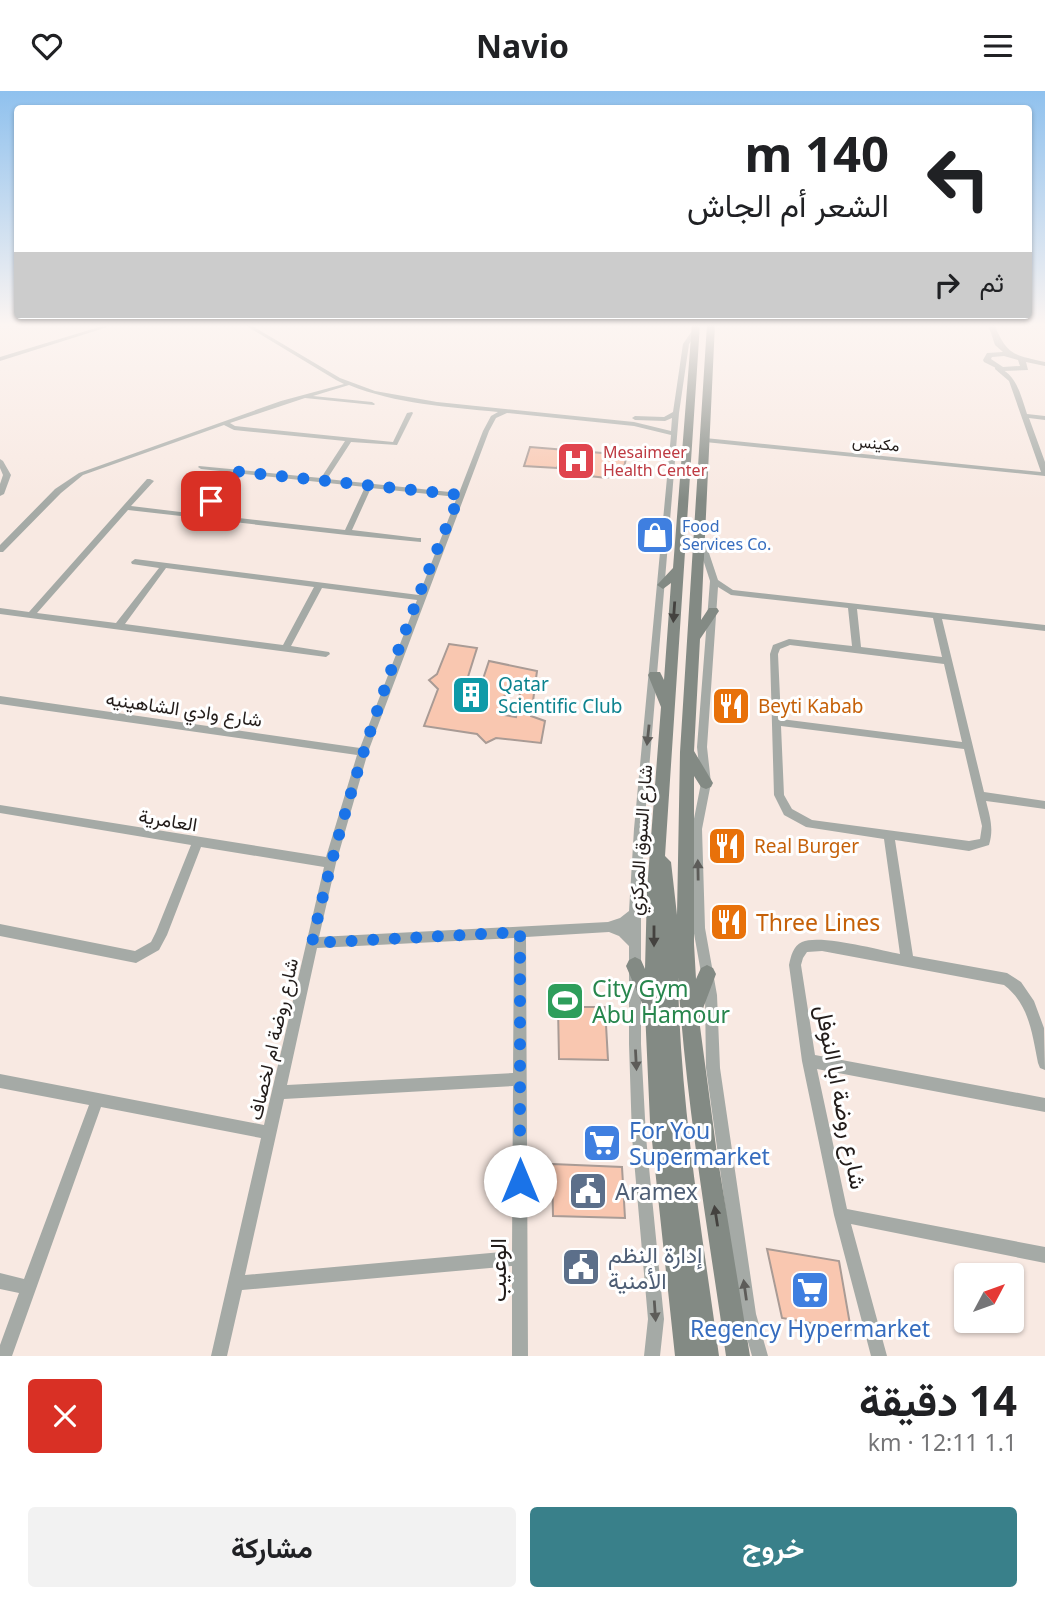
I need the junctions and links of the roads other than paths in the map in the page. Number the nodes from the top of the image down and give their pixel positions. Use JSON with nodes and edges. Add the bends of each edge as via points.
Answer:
{"nodes":[{"id":1,"x":338,"y":383,"type":"edge"},
{"id":2,"x":347,"y":383,"type":"edge"},
{"id":3,"x":365,"y":383,"type":"edge"},
{"id":4,"x":680,"y":383,"type":"edge"},
{"id":5,"x":696,"y":383,"type":"edge"},
{"id":6,"x":703,"y":383,"type":"edge"},
{"id":7,"x":1013,"y":383,"type":"edge"},
{"id":8,"x":351,"y":385,"type":"junction"},
{"id":9,"x":331,"y":387,"type":"junction"},
{"id":10,"x":303,"y":396,"type":"junction"},
{"id":11,"x":372,"y":404,"type":"dead end"},
{"id":12,"x":506,"y":411,"type":"junction"},
{"id":13,"x":411,"y":413,"type":"dead end"},
{"id":14,"x":676,"y":413,"type":"junction"},
{"id":15,"x":488,"y":414,"type":"junction"},
{"id":16,"x":1026,"y":416,"type":"junction"},
{"id":17,"x":629,"y":418,"type":"junction"},
{"id":18,"x":1045,"y":418,"type":"edge"},
{"id":19,"x":224,"y":423,"type":"junction"},
{"id":20,"x":669,"y":431,"type":"junction"},
{"id":21,"x":349,"y":440,"type":"junction"},
{"id":22,"x":705,"y":440,"type":"junction"},
{"id":23,"x":1041,"y":449,"type":"edge"},
{"id":24,"x":0,"y":461,"type":"edge"},
{"id":25,"x":201,"y":467,"type":"dead end"},
{"id":26,"x":233,"y":471,"type":"junction"},
{"id":27,"x":1045,"y":473,"type":"edge"},
{"id":28,"x":323,"y":480,"type":"junction"},
{"id":29,"x":150,"y":481,"type":"dead end"},
{"id":30,"x":369,"y":485,"type":"junction"},
{"id":31,"x":0,"y":494,"type":"edge"},
{"id":32,"x":460,"y":495,"type":"junction"},
{"id":33,"x":126,"y":508,"type":"junction"},
{"id":34,"x":199,"y":516,"type":"junction"},
{"id":35,"x":347,"y":533,"type":"junction"},
{"id":36,"x":418,"y":540,"type":"dead end"},
{"id":37,"x":701,"y":541,"type":"junction"},
{"id":38,"x":2,"y":545,"type":"edge"},
{"id":39,"x":135,"y":562,"type":"dead end"},
{"id":40,"x":164,"y":566,"type":"junction"},
{"id":41,"x":678,"y":569,"type":"junction"},
{"id":42,"x":714,"y":581,"type":"junction"},
{"id":43,"x":663,"y":585,"type":"junction"},
{"id":44,"x":320,"y":586,"type":"junction"},
{"id":45,"x":732,"y":592,"type":"junction"},
{"id":46,"x":420,"y":598,"type":"junction"},
{"id":47,"x":713,"y":605,"type":"junction"},
{"id":48,"x":852,"y":607,"type":"junction"},
{"id":49,"x":0,"y":611,"type":"edge"},
{"id":50,"x":32,"y":615,"type":"junction"},
{"id":51,"x":937,"y":616,"type":"junction"},
{"id":52,"x":119,"y":626,"type":"junction"},
{"id":53,"x":1045,"y":628,"type":"edge"},
{"id":54,"x":695,"y":637,"type":"junction"},
{"id":55,"x":286,"y":648,"type":"junction"},
{"id":56,"x":857,"y":649,"type":"junction"},
{"id":57,"x":326,"y":654,"type":"dead end"},
{"id":58,"x":947,"y":661,"type":"junction"},
{"id":59,"x":655,"y":675,"type":"junction"},
{"id":60,"x":0,"y":700,"type":"edge"},
{"id":61,"x":667,"y":707,"type":"junction"},
{"id":62,"x":777,"y":722,"type":"junction"},
{"id":63,"x":967,"y":746,"type":"junction"},
{"id":64,"x":363,"y":752,"type":"junction"},
{"id":65,"x":687,"y":752,"type":"junction"},
{"id":66,"x":706,"y":783,"type":"junction"},
{"id":67,"x":980,"y":796,"type":"junction"},
{"id":68,"x":1045,"y":805,"type":"edge"},
{"id":69,"x":0,"y":810,"type":"edge"},
{"id":70,"x":889,"y":836,"type":"junction"},
{"id":71,"x":197,"y":843,"type":"junction"},
{"id":72,"x":660,"y":847,"type":"junction"},
{"id":73,"x":330,"y":863,"type":"junction"},
{"id":74,"x":635,"y":914,"type":"junction"},
{"id":75,"x":608,"y":927,"type":"junction"},
{"id":76,"x":0,"y":930,"type":"edge"},
{"id":77,"x":520,"y":932,"type":"junction"},
{"id":78,"x":312,"y":943,"type":"junction"},
{"id":79,"x":634,"y":943,"type":"junction"},
{"id":80,"x":907,"y":959,"type":"junction"},
{"id":81,"x":635,"y":966,"type":"junction"},
{"id":82,"x":707,"y":974,"type":"junction"},
{"id":83,"x":654,"y":1009,"type":"junction"},
{"id":84,"x":690,"y":1018,"type":"junction"},
{"id":85,"x":809,"y":1061,"type":"junction"},
{"id":86,"x":1045,"y":1063,"type":"edge"},
{"id":87,"x":520,"y":1079,"type":"junction"},
{"id":88,"x":0,"y":1081,"type":"edge"},
{"id":89,"x":280,"y":1092,"type":"junction"},
{"id":90,"x":97,"y":1101,"type":"junction"},
{"id":91,"x":1045,"y":1105,"type":"edge"},
{"id":92,"x":269,"y":1133,"type":"junction"},
{"id":93,"x":841,"y":1215,"type":"junction"},
{"id":94,"x":1045,"y":1255,"type":"edge"},
{"id":95,"x":520,"y":1258,"type":"junction"},
{"id":96,"x":0,"y":1281,"type":"edge"},
{"id":97,"x":237,"y":1283,"type":"junction"},
{"id":98,"x":29,"y":1288,"type":"junction"},
{"id":99,"x":681,"y":1312,"type":"junction"},
{"id":100,"x":733,"y":1325,"type":"junction"},
{"id":101,"x":4,"y":1356,"type":"edge"},
{"id":102,"x":219,"y":1356,"type":"edge"},
{"id":103,"x":520,"y":1356,"type":"edge"},
{"id":104,"x":652,"y":1356,"type":"edge"},
{"id":105,"x":675,"y":1356,"type":"edge"},
{"id":106,"x":687,"y":1356,"type":"edge"},
{"id":107,"x":707,"y":1356,"type":"edge"},
{"id":108,"x":738,"y":1356,"type":"edge"},
{"id":109,"x":745,"y":1356,"type":"edge"},
{"id":110,"x":760,"y":1356,"type":"edge"},
{"id":111,"x":879,"y":1356,"type":"edge"}],
"edges":[{"from":1,"to":9,"type":"street"},
{"from":2,"to":8,"type":"street"},
{"from":3,"to":17,"type":"street","via":[[430,399]]},
{"from":4,"to":14,"type":"street","name":"شارع السوق المركزي"},
{"from":5,"to":41,"type":"main road","name":"شارع السوق المركزي"},
{"from":6,"to":22,"type":"main road"},
{"from":7,"to":16,"type":"street"},
{"from":8,"to":9,"type":"street"},
{"from":8,"to":15,"type":"street","via":[[399,399]]},
{"from":9,"to":10,"type":"street"},
{"from":10,"to":11,"type":"street"},
{"from":10,"to":19,"type":"street"},
{"from":12,"to":15,"type":"street"},
{"from":12,"to":15,"type":"street"},
{"from":12,"to":20,"type":"street"},
{"from":13,"to":21,"type":"street","via":[[395,444]]},
{"from":14,"to":17,"type":"street","via":[[662,419]]},
{"from":14,"to":20,"type":"street","name":"شارع السوق المركزي"},
{"from":15,"to":32,"type":"street","name":"شارع روضة ام لخصاف"},
{"from":16,"to":18,"type":"street"},
{"from":16,"to":23,"type":"street"},
{"from":17,"to":20,"type":"street","via":[[663,422]]},
{"from":19,"to":21,"type":"street","via":[[234,428]]},
{"from":19,"to":38,"type":"street","via":[[81,474]]},
{"from":20,"to":43,"type":"street","name":"شارع السوق المركزي"},
{"from":21,"to":28,"type":"street"},
{"from":22,"to":27,"type":"street","name":"مكينس"},
{"from":22,"to":37,"type":"main road"},
{"from":23,"to":27,"type":"street"},
{"from":24,"to":31,"type":"street","via":[[7,475]]},
{"from":25,"to":26,"type":"street"},
{"from":26,"to":28,"type":"street"},
{"from":26,"to":34,"type":"street"},
{"from":28,"to":30,"type":"street"},
{"from":29,"to":33,"type":"street"},
{"from":30,"to":32,"type":"street"},
{"from":30,"to":35,"type":"street"},
{"from":32,"to":46,"type":"street","name":"شارع روضة ام لخصاف"},
{"from":33,"to":34,"type":"street"},
{"from":33,"to":50,"type":"street"},
{"from":34,"to":35,"type":"street"},
{"from":35,"to":36,"type":"street"},
{"from":37,"to":42,"type":"street"},
{"from":37,"to":54,"type":"main road"},
{"from":39,"to":40,"type":"street"},
{"from":40,"to":44,"type":"street"},
{"from":40,"to":52,"type":"street"},
{"from":41,"to":43,"type":"main road"},
{"from":41,"to":61,"type":"main road","name":"شارع السوق المركزي","one_way":true},
{"from":42,"to":45,"type":"street"},
{"from":42,"to":47,"type":"street"},
{"from":43,"to":59,"type":"street","name":"شارع السوق المركزي"},
{"from":44,"to":46,"type":"street"},
{"from":44,"to":55,"type":"street"},
{"from":45,"to":47,"type":"street"},
{"from":45,"to":48,"type":"street"},
{"from":46,"to":64,"type":"street","name":"شارع روضة ام لخصاف"},
{"from":47,"to":54,"type":"main road"},
{"from":47,"to":66,"type":"street","via":[[702,747]]},
{"from":48,"to":51,"type":"street"},
{"from":48,"to":56,"type":"street"},
{"from":49,"to":50,"type":"street"},
{"from":50,"to":52,"type":"street"},
{"from":51,"to":53,"type":"street"},
{"from":51,"to":58,"type":"street"},
{"from":52,"to":55,"type":"street"},
{"from":54,"to":65,"type":"main road"},
{"from":55,"to":57,"type":"street"},
{"from":56,"to":58,"type":"street"},
{"from":56,"to":62,"type":"street","via":[[789,642],[776,647]]},
{"from":58,"to":63,"type":"street"},
{"from":59,"to":61,"type":"main road"},
{"from":59,"to":74,"type":"street","name":"شارع السوق المركزي","one_way":true},
{"from":60,"to":64,"type":"street","name":"شارع وادي الشاهينيه"},
{"from":61,"to":72,"type":"main road","name":"شارع السوق المركزي"},
{"from":62,"to":63,"type":"street"},
{"from":62,"to":70,"type":"street","via":[[779,795],[788,812],[810,824]]},
{"from":63,"to":67,"type":"street"},
{"from":64,"to":73,"type":"street","name":"شارع روضة ام لخصاف"},
{"from":65,"to":66,"type":"main road"},
{"from":65,"to":84,"type":"main road","via":[[685,944]]},
{"from":82,"to":66,"type":"street","one_way":true,"via":[[699,928],[697,829]]},
{"from":67,"to":68,"type":"street"},
{"from":67,"to":70,"type":"street","via":[[987,835],[978,846]]},
{"from":69,"to":71,"type":"street","name":"العامرية"},
{"from":70,"to":80,"type":"street"},
{"from":71,"to":73,"type":"street","name":"العامرية"},
{"from":71,"to":76,"type":"street","via":[[161,935],[155,946],[136,957]]},
{"from":72,"to":83,"type":"main road","name":"شارع السوق المركزي","one_way":true,"via":[[654,890]]},
{"from":72,"to":107,"type":"main road","via":[[668,893],[678,1127]]},
{"from":73,"to":78,"type":"street","name":"شارع روضة ام لخصاف"},
{"from":74,"to":75,"type":"street"},
{"from":74,"to":79,"type":"street","name":"شارع السوق المركزي"},
{"from":75,"to":77,"type":"street"},
{"from":75,"to":79,"type":"street","via":[[623,932]]},
{"from":77,"to":78,"type":"street"},
{"from":77,"to":87,"type":"street","name":"الوعيب"},
{"from":78,"to":89,"type":"street","name":"شارع روضة ام لخصاف"},
{"from":79,"to":81,"type":"street","name":"شارع السوق المركزي"},
{"from":80,"to":85,"type":"street","name":"شارع روضة ابا النوفل","via":[[822,945],[804,947],[795,965]]},
{"from":80,"to":86,"type":"street","name":"شارع روضة ابا النوفل","via":[[994,974],[1020,987],[1032,1010]]},
{"from":81,"to":83,"type":"main road"},
{"from":81,"to":104,"type":"street","name":"شارع السوق المركزي","one_way":true,"via":[[639,1137],[656,1319]]},
{"from":82,"to":84,"type":"main road"},
{"from":110,"to":82,"type":"street","one_way":true,"via":[[748,1314],[713,1068]]},
{"from":83,"to":99,"type":"main road","name":"شارع السوق المركزي","via":[[660,1122]]},
{"from":100,"to":84,"type":"main road","one_way":true},
{"from":85,"to":91,"type":"street"},
{"from":85,"to":93,"type":"street","name":"شارع روضة ابا النوفل"},
{"from":87,"to":89,"type":"street"},
{"from":87,"to":95,"type":"street","name":"الوعيب"},
{"from":88,"to":90,"type":"street"},
{"from":89,"to":92,"type":"street","name":"شارع روضة ام لخصاف"},
{"from":90,"to":92,"type":"street"},
{"from":90,"to":98,"type":"street"},
{"from":92,"to":97,"type":"street","name":"شارع روضة ام لخصاف"},
{"from":93,"to":94,"type":"street"},
{"from":93,"to":111,"type":"street","name":"شارع روضة ابا النوفل"},
{"from":95,"to":97,"type":"street"},
{"from":95,"to":103,"type":"street","name":"الوعيب"},
{"from":96,"to":98,"type":"street"},
{"from":97,"to":102,"type":"street","name":"شارع روضة ام لخصاف"},
{"from":98,"to":101,"type":"street"},
{"from":99,"to":105,"type":"main road"},
{"from":99,"to":106,"type":"main road","name":"شارع السوق المركزي"},
{"from":100,"to":108,"type":"main road"},
{"from":100,"to":109,"type":"main road"}]}
